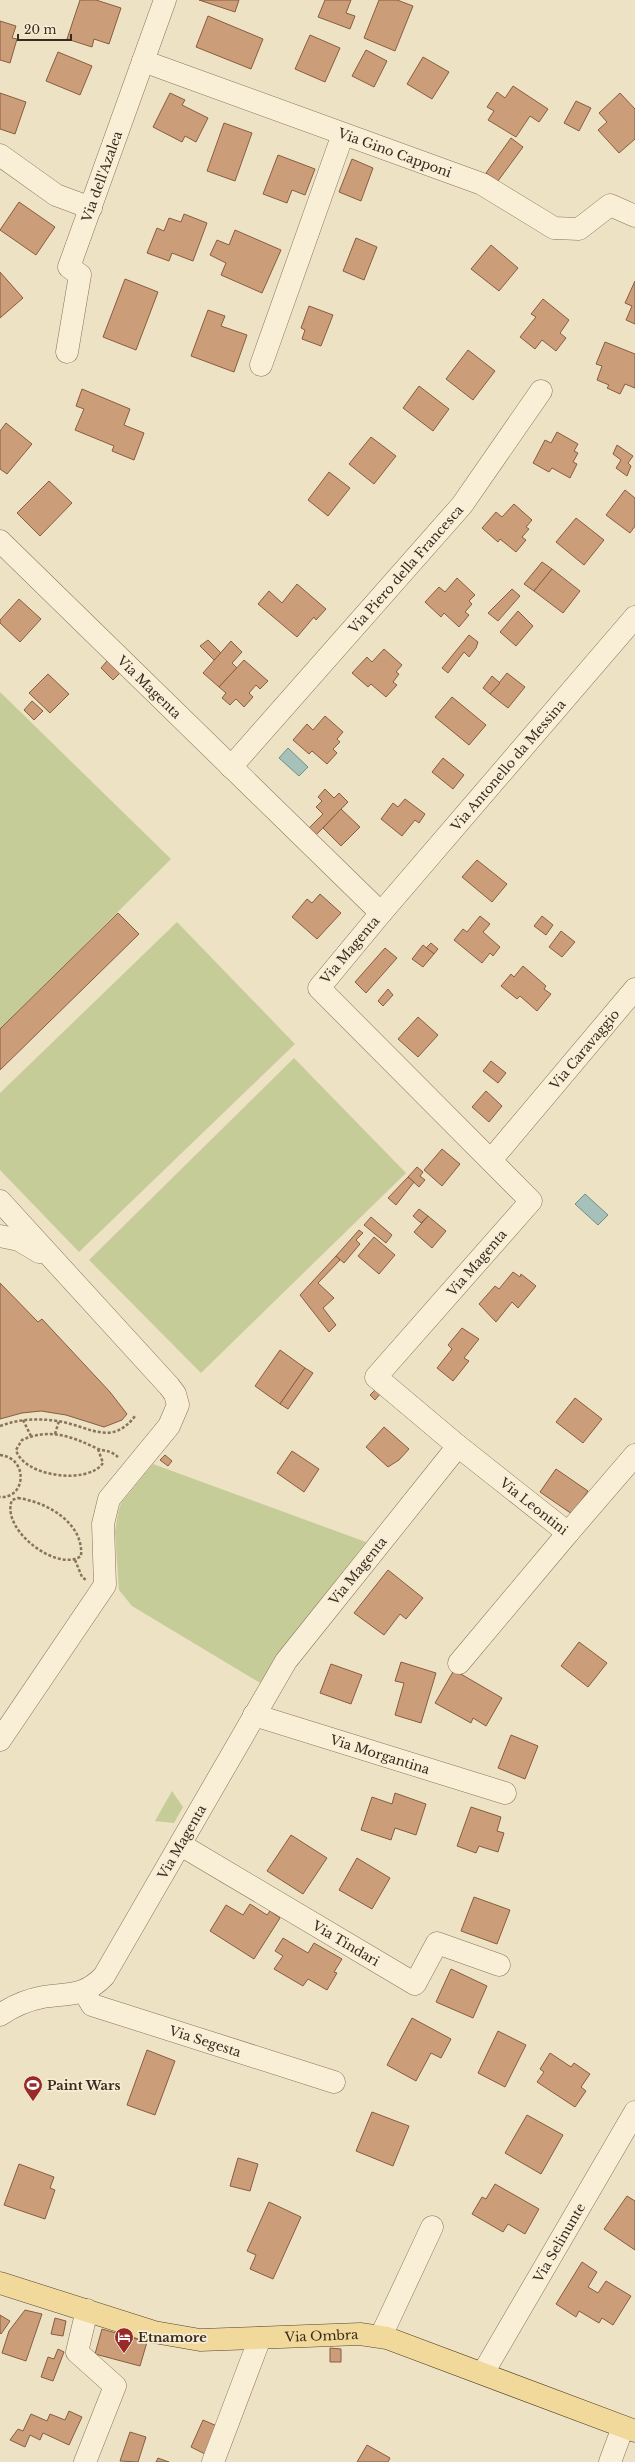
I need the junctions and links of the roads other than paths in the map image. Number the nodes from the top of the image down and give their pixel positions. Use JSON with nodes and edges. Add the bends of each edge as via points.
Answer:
{"nodes":[{"id":1,"x":165,"y":0,"type":"edge"},
{"id":2,"x":143,"y":61,"type":"junction"},
{"id":3,"x":343,"y":134,"type":"junction"},
{"id":4,"x":2,"y":162,"type":"edge"},
{"id":5,"x":91,"y":208,"type":"junction"},
{"id":6,"x":635,"y":216,"type":"edge"},
{"id":7,"x":67,"y":352,"type":"dead end"},
{"id":8,"x":261,"y":366,"type":"dead end"},
{"id":9,"x":541,"y":390,"type":"dead end"},
{"id":10,"x":0,"y":541,"type":"edge"},
{"id":11,"x":635,"y":617,"type":"edge"},
{"id":12,"x":231,"y":767,"type":"junction"},
{"id":13,"x":381,"y":913,"type":"junction"},
{"id":14,"x":635,"y":989,"type":"edge"},
{"id":15,"x":491,"y":1160,"type":"junction"},
{"id":16,"x":0,"y":1201,"type":"edge"},
{"id":17,"x":0,"y":1236,"type":"edge"},
{"id":18,"x":58,"y":1266,"type":"junction"},
{"id":19,"x":458,"y":1446,"type":"junction"},
{"id":20,"x":635,"y":1455,"type":"edge"},
{"id":21,"x":568,"y":1533,"type":"junction"},
{"id":22,"x":459,"y":1663,"type":"dead end"},
{"id":23,"x":254,"y":1715,"type":"junction"},
{"id":24,"x":0,"y":1740,"type":"edge"},
{"id":25,"x":505,"y":1793,"type":"dead end"},
{"id":26,"x":181,"y":1845,"type":"junction"},
{"id":27,"x":499,"y":1965,"type":"dead end"},
{"id":28,"x":84,"y":1991,"type":"junction"},
{"id":29,"x":0,"y":2015,"type":"edge"},
{"id":30,"x":334,"y":2082,"type":"dead end"},
{"id":31,"x":635,"y":2112,"type":"edge"},
{"id":32,"x":432,"y":2227,"type":"dead end"},
{"id":33,"x":0,"y":2283,"type":"edge"},
{"id":34,"x":86,"y":2310,"type":"junction"},
{"id":35,"x":381,"y":2336,"type":"junction"},
{"id":36,"x":260,"y":2338,"type":"junction"},
{"id":37,"x":483,"y":2373,"type":"junction"},
{"id":38,"x":629,"y":2429,"type":"edge"},
{"id":39,"x":85,"y":2462,"type":"edge"},
{"id":40,"x":213,"y":2462,"type":"edge"},
{"id":41,"x":610,"y":2462,"type":"edge"}],
"edges":[{"from":1,"to":2,"type":"street","name":"Via dell'Azalea"},
{"from":2,"to":3,"type":"street","name":"Via Gino Capponi"},
{"from":2,"to":5,"type":"street","name":"Via dell'Azalea"},
{"from":3,"to":6,"type":"street","name":"Via Gino Capponi","via":[[482,184],[554,228],[579,229],[610,206]]},
{"from":3,"to":8,"type":"street"},
{"from":4,"to":5,"type":"street","via":[[56,194]]},
{"from":5,"to":7,"type":"street","name":"Via dell'Azalea","via":[[69,267],[80,275]]},
{"from":9,"to":12,"type":"street","name":"Via Piero della Francesca","via":[[462,505]]},
{"from":10,"to":12,"type":"street","name":"Via Magenta"},
{"from":11,"to":13,"type":"street","name":"Via Antonello da Messina"},
{"from":12,"to":13,"type":"street","name":"Via Magenta"},
{"from":13,"to":15,"type":"street","name":"Via Magenta","via":[[319,988]]},
{"from":14,"to":15,"type":"street","name":"Via Caravaggio"},
{"from":15,"to":19,"type":"street","name":"Via Magenta","via":[[531,1201],[376,1377]]},
{"from":16,"to":18,"type":"street"},
{"from":17,"to":18,"type":"street","via":[[19,1240]]},
{"from":18,"to":24,"type":"street","via":[[169,1386],[178,1405],[169,1426],[109,1499],[103,1524],[105,1585]]},
{"from":19,"to":21,"type":"street","name":"Via Leontini"},
{"from":19,"to":23,"type":"street","name":"Via Magenta","via":[[286,1661]]},
{"from":20,"to":21,"type":"street","name":"Via Leontini"},
{"from":21,"to":22,"type":"street"},
{"from":23,"to":25,"type":"street","name":"Via Morgantina"},
{"from":23,"to":26,"type":"street","name":"Via Magenta"},
{"from":26,"to":27,"type":"street","name":"Via Tindari","via":[[415,1984],[437,1943]]},
{"from":26,"to":28,"type":"street","name":"Via Magenta","via":[[107,1971],[94,1986]]},
{"from":28,"to":29,"type":"street","name":"Via Magenta","via":[[22,2003]]},
{"from":28,"to":30,"type":"street","name":"Via Segesta","via":[[92,2005]]},
{"from":31,"to":37,"type":"street","name":"Via Selinunte"},
{"from":32,"to":35,"type":"street"},
{"from":33,"to":34,"type":"main road","name":"Via Ombra"},
{"from":34,"to":36,"type":"main road","name":"Via Ombra","via":[[154,2332],[179,2337],[200,2340]]},
{"from":34,"to":39,"type":"street","via":[[77,2352],[115,2386]]},
{"from":35,"to":36,"type":"main road","name":"Via Ombra","via":[[360,2334]]},
{"from":35,"to":37,"type":"main road","name":"Via Ombra"},
{"from":36,"to":40,"type":"street"},
{"from":37,"to":38,"type":"main road","name":"Via Ombra"},
{"from":38,"to":41,"type":"street"}]}
